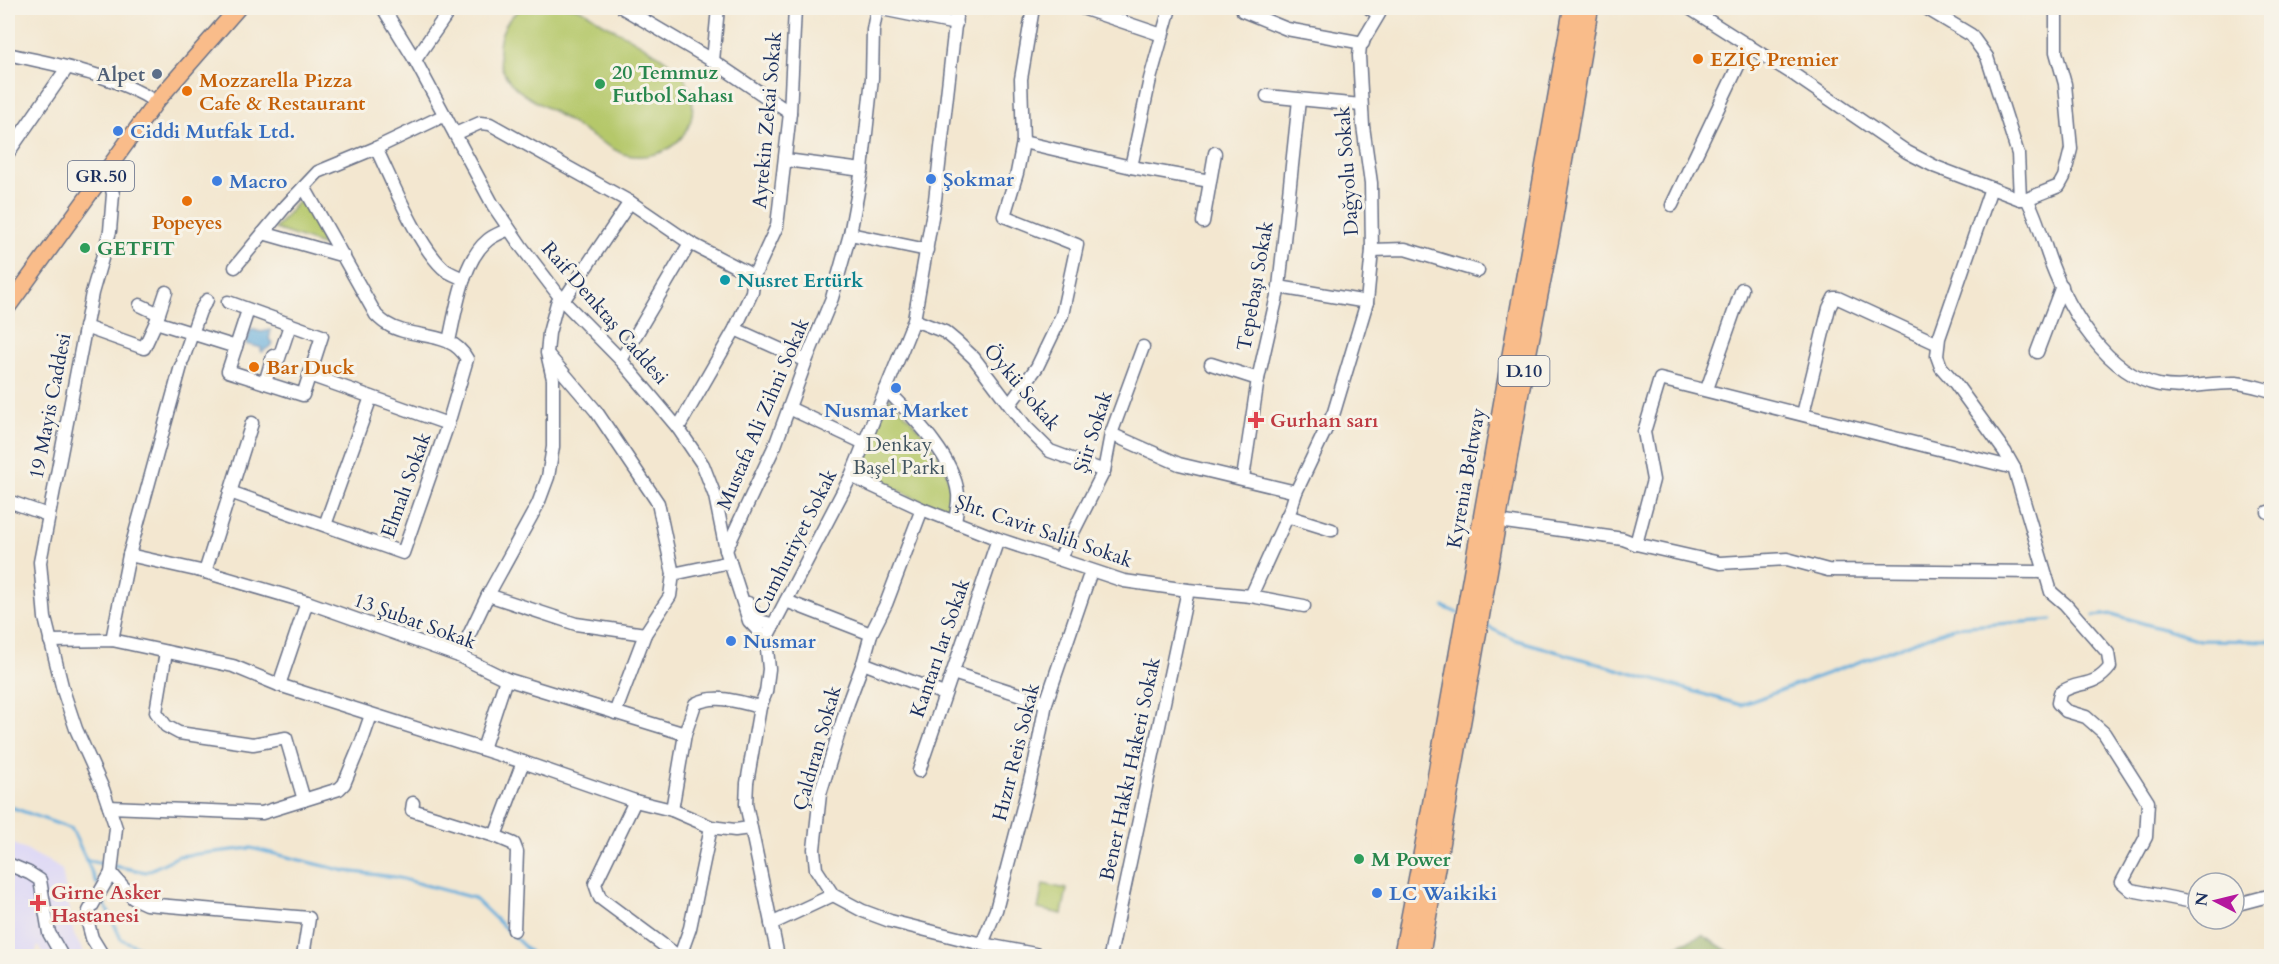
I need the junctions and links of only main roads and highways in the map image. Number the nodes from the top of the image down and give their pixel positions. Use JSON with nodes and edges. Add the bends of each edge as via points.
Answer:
{"nodes":[{"id":1,"x":238,"y":8,"type":"edge"},
{"id":2,"x":249,"y":8,"type":"edge"},
{"id":3,"x":1573,"y":8,"type":"edge"},
{"id":4,"x":1589,"y":8,"type":"edge"},
{"id":5,"x":225,"y":14,"type":"edge"},
{"id":6,"x":201,"y":51,"type":"junction"},
{"id":7,"x":8,"y":307,"type":"edge"},
{"id":8,"x":1476,"y":597,"type":"junction"},
{"id":9,"x":1468,"y":639,"type":"junction"},
{"id":10,"x":1403,"y":957,"type":"edge"},
{"id":11,"x":1420,"y":957,"type":"edge"}],
"edges":[{"from":1,"to":5,"type":"main road","number":"GR.50"},
{"from":2,"to":6,"type":"main road","number":"GR.50"},
{"from":3,"to":8,"type":"highway","name":"Kyrenia Beltway","number":"D.10"},
{"from":4,"to":8,"type":"highway","name":"Kyrenia Beltway","number":"D.10","via":[[1498,521]]},
{"from":5,"to":6,"type":"main road","number":"GR.50"},
{"from":6,"to":7,"type":"main road","number":"GR.50","via":[[156,102]]},
{"from":8,"to":9,"type":"highway","name":"Kyrenia Beltway","number":"D.10"},
{"from":9,"to":10,"type":"highway","name":"Kyrenia Beltway","number":"D.10"},
{"from":9,"to":11,"type":"highway","name":"Kyrenia Beltway","number":"D.10"}]}
